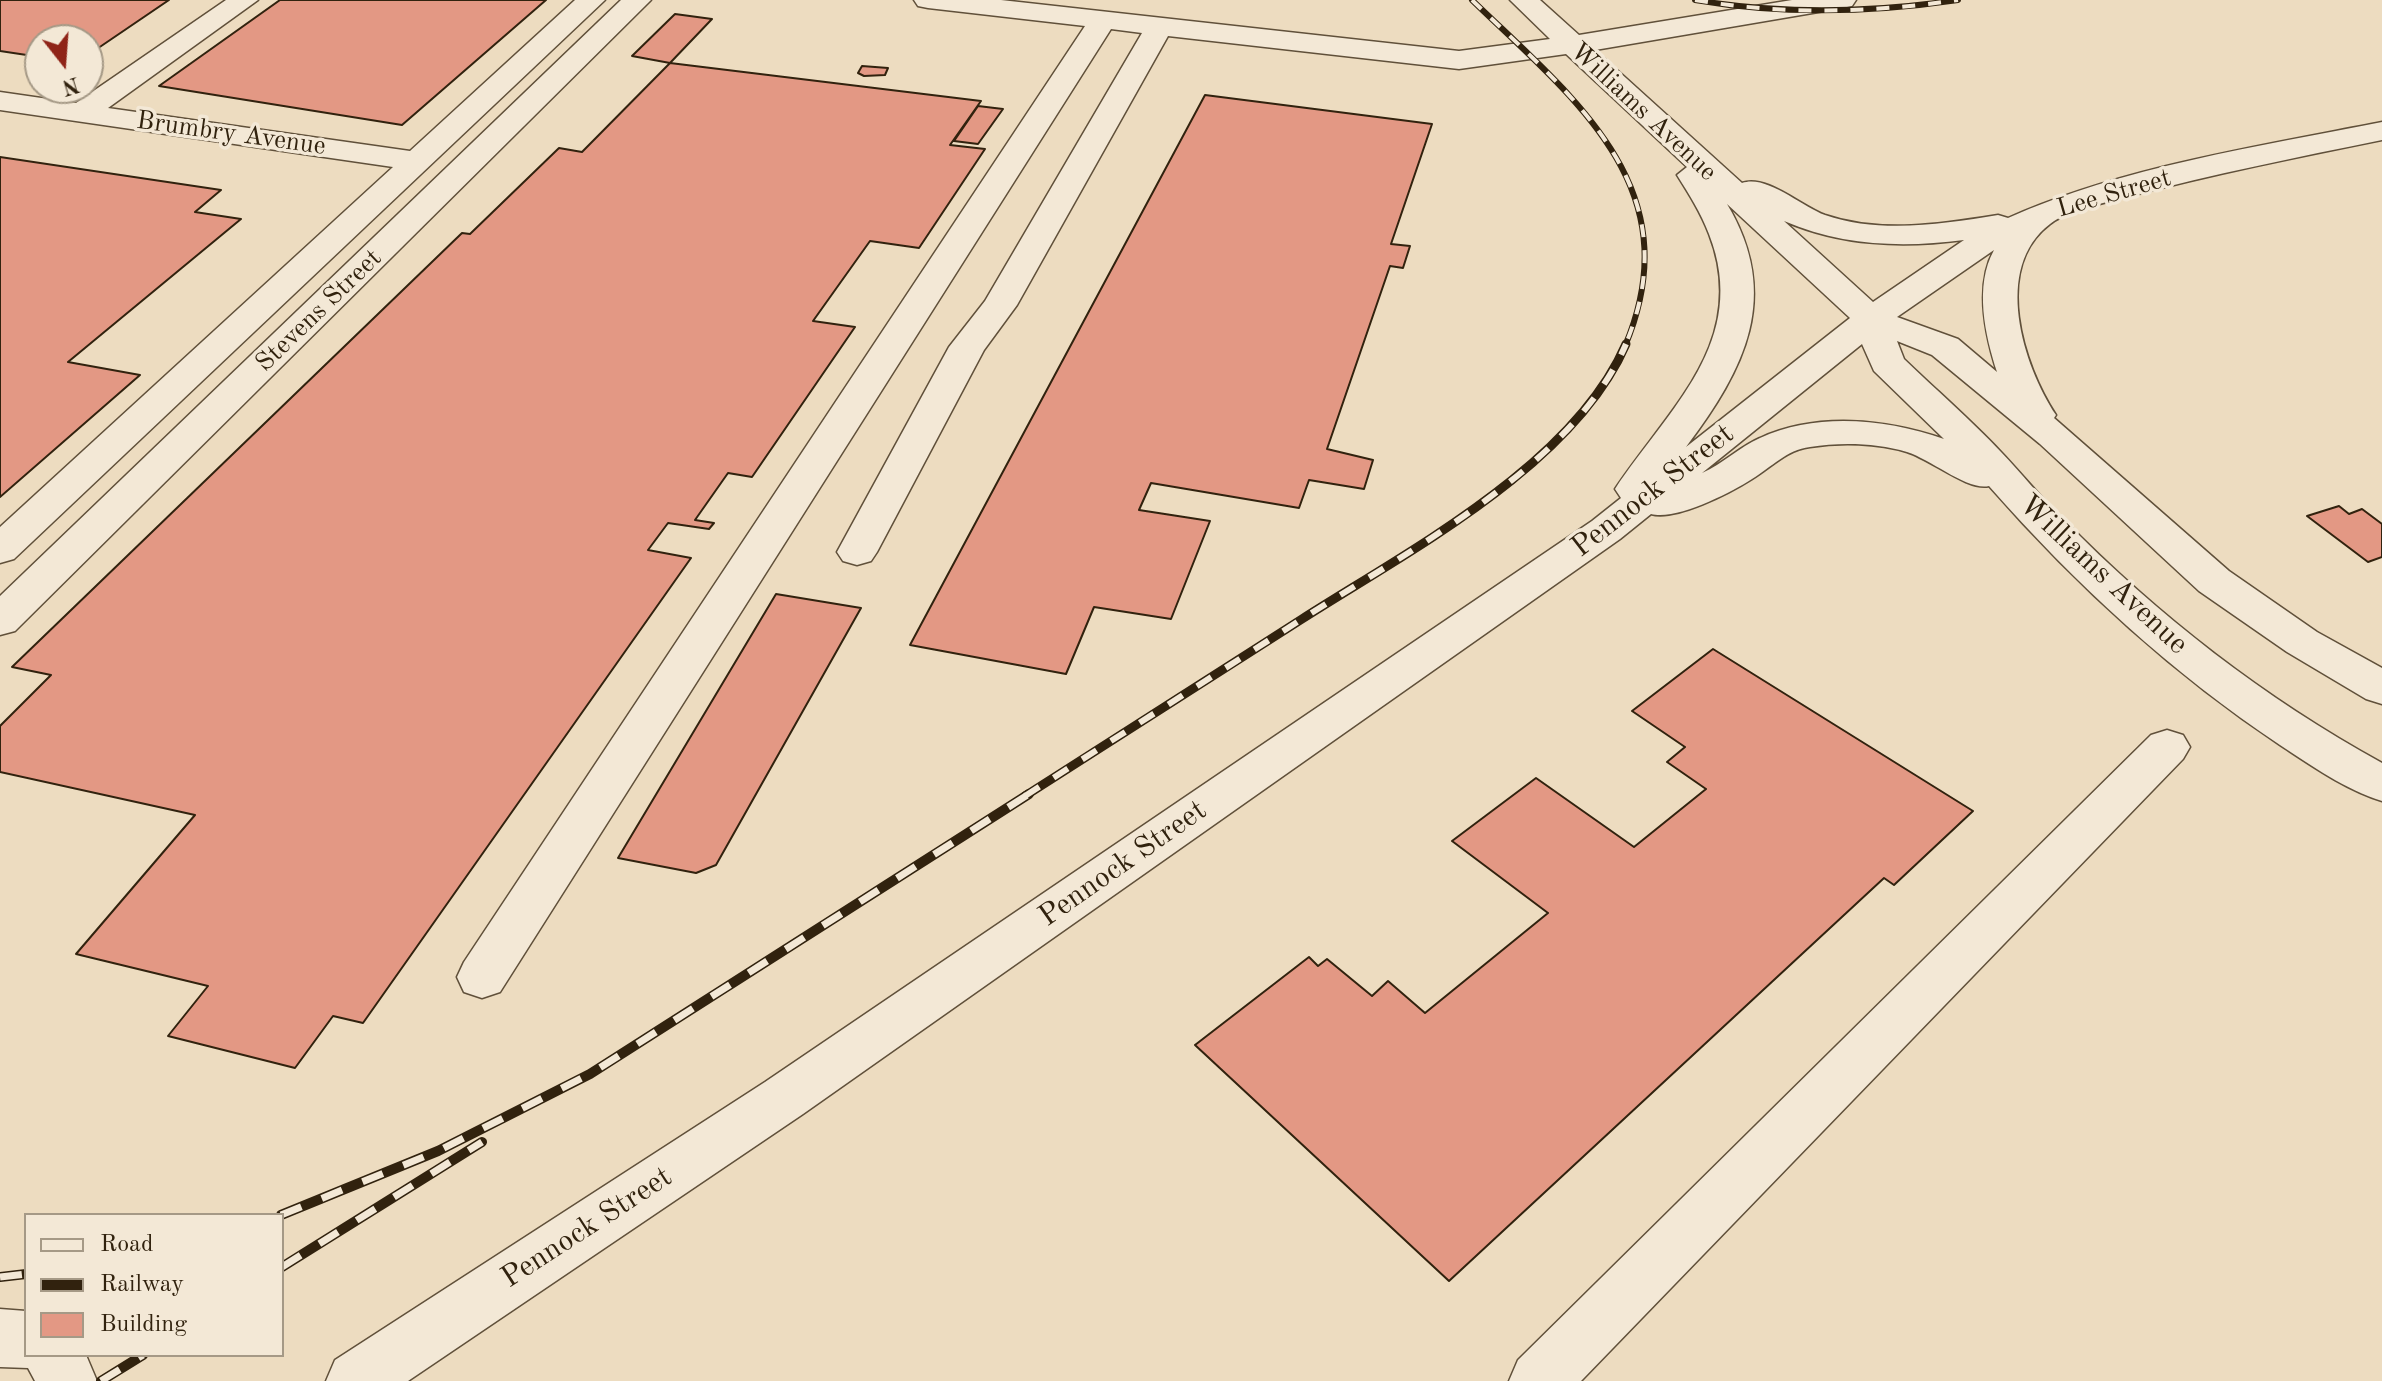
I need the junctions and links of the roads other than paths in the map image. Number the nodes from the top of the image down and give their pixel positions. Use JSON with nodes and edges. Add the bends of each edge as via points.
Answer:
{"nodes":[{"id":1,"x":244,"y":0,"type":"edge"},
{"id":2,"x":591,"y":0,"type":"edge"},
{"id":3,"x":637,"y":0,"type":"edge"},
{"id":4,"x":928,"y":0,"type":"edge"},
{"id":5,"x":1524,"y":0,"type":"edge"},
{"id":6,"x":1842,"y":0,"type":"edge"},
{"id":7,"x":1102,"y":21,"type":"junction"},
{"id":8,"x":1159,"y":27,"type":"junction"},
{"id":9,"x":1571,"y":45,"type":"junction"},
{"id":10,"x":0,"y":101,"type":"edge"},
{"id":11,"x":81,"y":113,"type":"junction"},
{"id":12,"x":2382,"y":131,"type":"edge"},
{"id":13,"x":1667,"y":134,"type":"junction"},
{"id":14,"x":415,"y":161,"type":"junction"},
{"id":15,"x":2039,"y":216,"type":"junction"},
{"id":16,"x":1871,"y":319,"type":"junction"},
{"id":17,"x":2053,"y":436,"type":"junction"},
{"id":18,"x":2049,"y":529,"type":"junction"},
{"id":19,"x":1606,"y":530,"type":"junction"},
{"id":20,"x":0,"y":550,"type":"edge"},
{"id":21,"x":857,"y":552,"type":"dead end"},
{"id":22,"x":0,"y":621,"type":"edge"},
{"id":23,"x":2382,"y":688,"type":"edge"},
{"id":24,"x":2167,"y":747,"type":"dead end"},
{"id":25,"x":2382,"y":784,"type":"edge"},
{"id":26,"x":482,"y":977,"type":"dead end"},
{"id":27,"x":0,"y":1338,"type":"edge"},
{"id":28,"x":24,"y":1340,"type":"edge"},
{"id":29,"x":54,"y":1357,"type":"edge"},
{"id":30,"x":67,"y":1381,"type":"edge"},
{"id":31,"x":356,"y":1381,"type":"edge"},
{"id":32,"x":1539,"y":1381,"type":"edge"}],
"edges":[{"from":1,"to":11,"type":"street"},
{"from":2,"to":14,"type":"street","name":"Stevens Street"},
{"from":3,"to":22,"type":"street","name":"Stevens Street"},
{"from":4,"to":7,"type":"street"},
{"from":5,"to":9,"type":"street","name":"Williams Avenue"},
{"from":6,"to":9,"type":"street"},
{"from":7,"to":8,"type":"street"},
{"from":7,"to":26,"type":"street"},
{"from":8,"to":9,"type":"street","via":[[1459,60]]},
{"from":8,"to":21,"type":"street","via":[[1000,305],[967,347]]},
{"from":9,"to":13,"type":"street","name":"Williams Avenue"},
{"from":10,"to":11,"type":"street","name":"Brumbry Avenue"},
{"from":11,"to":14,"type":"street","name":"Brumbry Avenue"},
{"from":12,"to":15,"type":"street","name":"Lee Street","via":[[2229,161]]},
{"from":13,"to":15,"type":"street","via":[[1791,213],[1837,227],[1938,235]]},
{"from":13,"to":16,"type":"street","name":"Williams Avenue"},
{"from":13,"to":19,"type":"street","via":[[1728,238],[1738,315],[1722,364]]},
{"from":14,"to":20,"type":"street","name":"Stevens Street"},
{"from":15,"to":16,"type":"street","name":"Lee Street","via":[[1986,240]]},
{"from":15,"to":17,"type":"street","via":[[2009,252],[2002,271],[2002,305],[2015,375]]},
{"from":16,"to":17,"type":"street","name":"Williams Avenue","via":[[1945,347]]},
{"from":16,"to":18,"type":"street","name":"Williams Avenue","via":[[1887,363]]},
{"from":16,"to":19,"type":"street","name":"Pennock Street"},
{"from":17,"to":23,"type":"street","name":"Williams Avenue","via":[[2214,581],[2302,642]]},
{"from":18,"to":19,"type":"street","via":[[1941,451],[1901,439],[1846,433],[1770,447],[1738,471]]},
{"from":18,"to":25,"type":"street","name":"Williams Avenue","via":[[2187,655],[2240,696]]},
{"from":19,"to":31,"type":"street","name":"Pennock Street","via":[[784,1098]]},
{"from":24,"to":32,"type":"street"},
{"from":27,"to":28,"type":"street"},
{"from":29,"to":30,"type":"street"}]}
